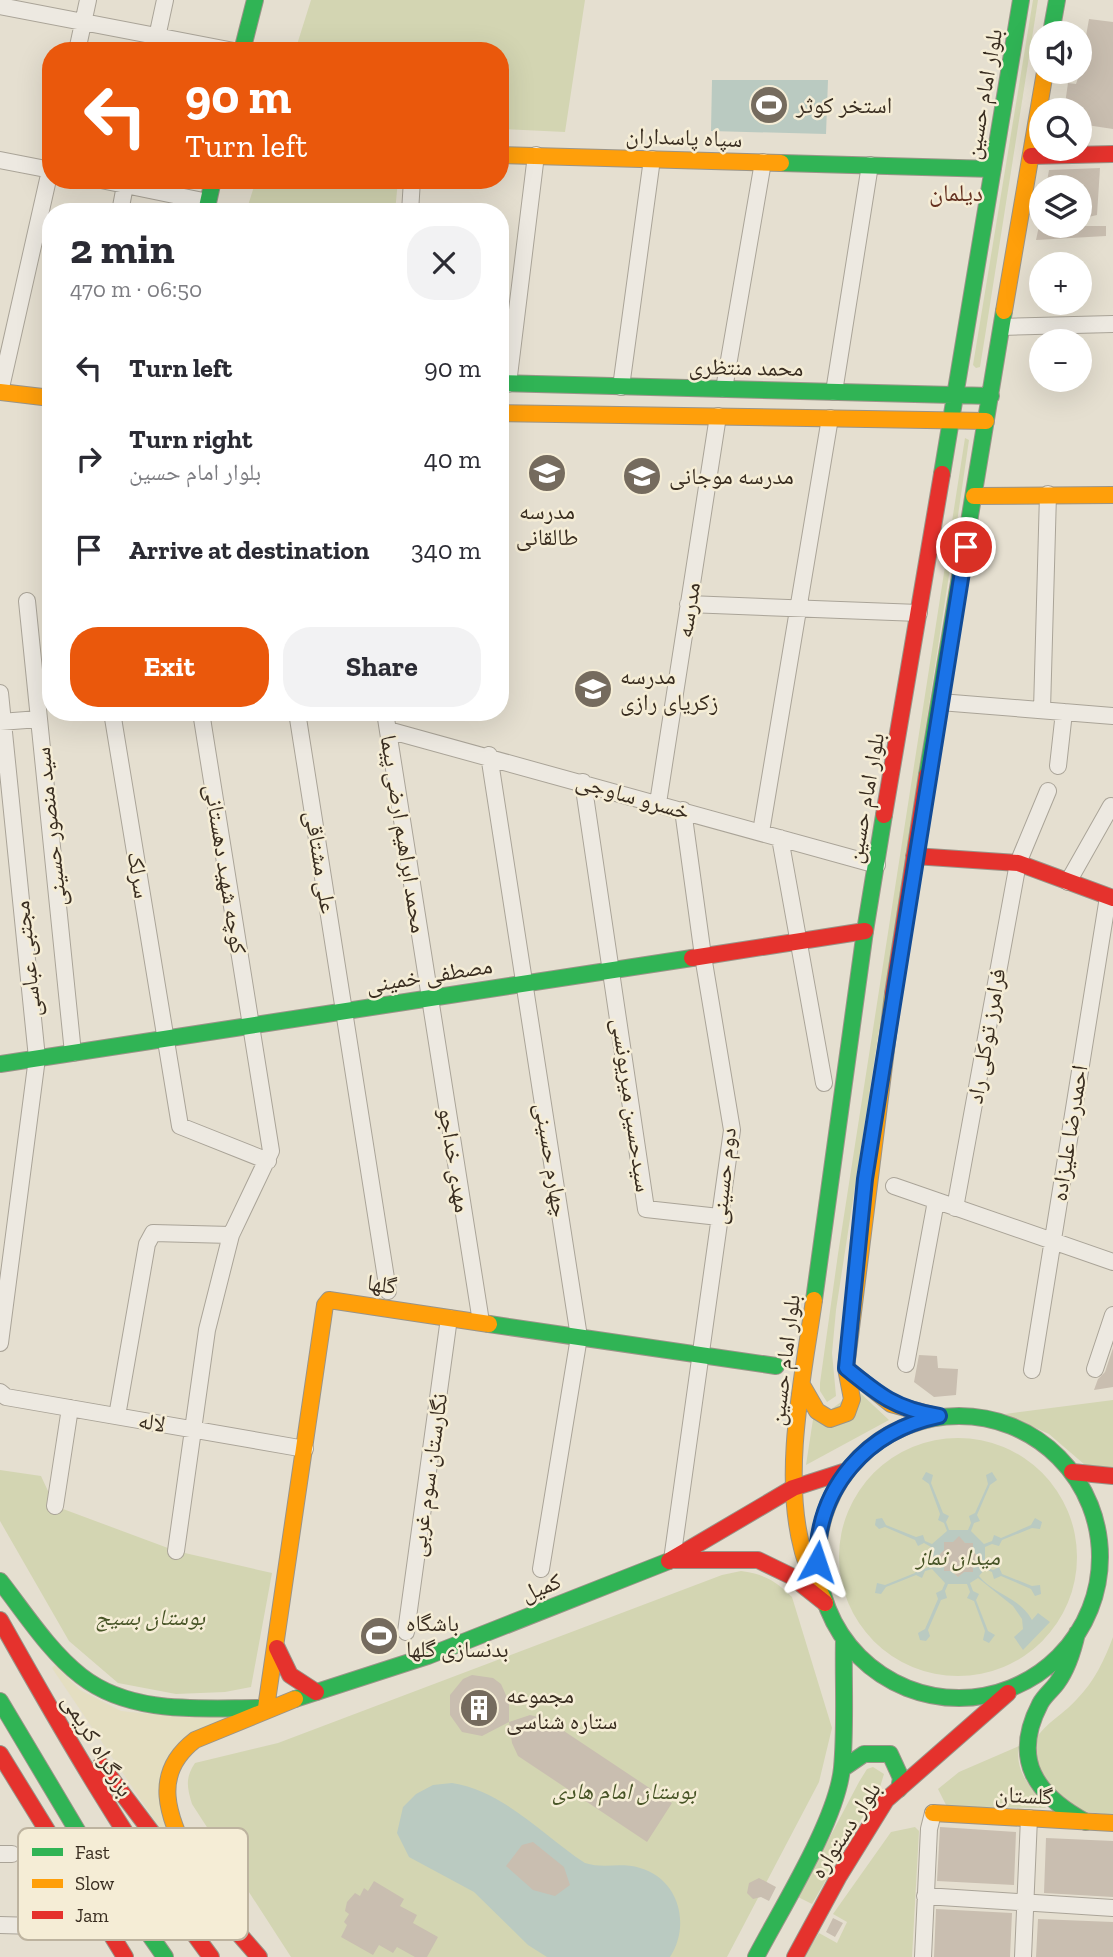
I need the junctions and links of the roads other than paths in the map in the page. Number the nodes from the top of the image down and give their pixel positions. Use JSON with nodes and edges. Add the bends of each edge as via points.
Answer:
{"nodes":[{"id":1,"x":88,"y":0,"type":"edge"},
{"id":2,"x":165,"y":0,"type":"edge"},
{"id":3,"x":255,"y":0,"type":"edge"},
{"id":4,"x":1021,"y":0,"type":"edge"},
{"id":5,"x":1057,"y":0,"type":"edge"},
{"id":6,"x":0,"y":6,"type":"edge"},
{"id":7,"x":1053,"y":21,"type":"edge"},
{"id":8,"x":83,"y":22,"type":"junction"},
{"id":9,"x":79,"y":42,"type":"edge"},
{"id":10,"x":153,"y":42,"type":"edge"},
{"id":11,"x":156,"y":42,"type":"edge"},
{"id":12,"x":244,"y":42,"type":"edge"},
{"id":13,"x":1113,"y":154,"type":"edge"},
{"id":14,"x":509,"y":155,"type":"edge"},
{"id":15,"x":536,"y":155,"type":"junction"},
{"id":16,"x":1092,"y":155,"type":"edge"},
{"id":17,"x":652,"y":159,"type":"junction"},
{"id":18,"x":0,"y":160,"type":"edge"},
{"id":19,"x":1030,"y":161,"type":"edge"},
{"id":20,"x":763,"y":162,"type":"junction"},
{"id":21,"x":870,"y":165,"type":"junction"},
{"id":22,"x":42,"y":168,"type":"edge"},
{"id":23,"x":993,"y":170,"type":"junction"},
{"id":24,"x":146,"y":189,"type":"edge"},
{"id":25,"x":194,"y":203,"type":"edge"},
{"id":26,"x":42,"y":205,"type":"edge"},
{"id":27,"x":1113,"y":324,"type":"edge"},
{"id":28,"x":1002,"y":327,"type":"junction"},
{"id":29,"x":509,"y":348,"type":"edge"},
{"id":30,"x":509,"y":384,"type":"edge"},
{"id":31,"x":621,"y":387,"type":"junction"},
{"id":32,"x":724,"y":389,"type":"junction"},
{"id":33,"x":0,"y":392,"type":"edge"},
{"id":34,"x":834,"y":392,"type":"junction"},
{"id":35,"x":889,"y":393,"type":"junction"},
{"id":36,"x":956,"y":395,"type":"junction"},
{"id":37,"x":991,"y":396,"type":"junction"},
{"id":38,"x":42,"y":397,"type":"edge"},
{"id":39,"x":509,"y":413,"type":"edge"},
{"id":40,"x":718,"y":416,"type":"junction"},
{"id":41,"x":830,"y":418,"type":"junction"},
{"id":42,"x":886,"y":418,"type":"junction"},
{"id":43,"x":951,"y":419,"type":"junction"},
{"id":44,"x":986,"y":421,"type":"junction"},
{"id":45,"x":1048,"y":494,"type":"junction"},
{"id":46,"x":1113,"y":495,"type":"edge"},
{"id":47,"x":974,"y":496,"type":"junction"},
{"id":48,"x":27,"y":601,"type":"dead end"},
{"id":49,"x":688,"y":604,"type":"junction"},
{"id":50,"x":797,"y":609,"type":"junction"},
{"id":51,"x":919,"y":613,"type":"junction"},
{"id":52,"x":0,"y":693,"type":"edge"},
{"id":53,"x":940,"y":702,"type":"junction"},
{"id":54,"x":1042,"y":710,"type":"junction"},
{"id":55,"x":1064,"y":712,"type":"junction"},
{"id":56,"x":1113,"y":716,"type":"edge"},
{"id":57,"x":39,"y":719,"type":"junction"},
{"id":58,"x":113,"y":721,"type":"edge"},
{"id":59,"x":202,"y":721,"type":"edge"},
{"id":60,"x":298,"y":721,"type":"edge"},
{"id":61,"x":386,"y":721,"type":"edge"},
{"id":62,"x":2,"y":722,"type":"edge"},
{"id":63,"x":388,"y":730,"type":"junction"},
{"id":64,"x":489,"y":755,"type":"junction"},
{"id":65,"x":1058,"y":766,"type":"dead end"},
{"id":66,"x":583,"y":782,"type":"junction"},
{"id":67,"x":1048,"y":791,"type":"dead end"},
{"id":68,"x":658,"y":803,"type":"junction"},
{"id":69,"x":1111,"y":806,"type":"dead end"},
{"id":70,"x":683,"y":810,"type":"junction"},
{"id":71,"x":761,"y":832,"type":"junction"},
{"id":72,"x":780,"y":838,"type":"junction"},
{"id":73,"x":914,"y":856,"type":"junction"},
{"id":74,"x":1018,"y":863,"type":"junction"},
{"id":75,"x":877,"y":865,"type":"junction"},
{"id":76,"x":1068,"y":882,"type":"junction"},
{"id":77,"x":1110,"y":897,"type":"edge"},
{"id":78,"x":865,"y":931,"type":"junction"},
{"id":79,"x":797,"y":942,"type":"junction"},
{"id":80,"x":703,"y":956,"type":"junction"},
{"id":81,"x":613,"y":970,"type":"junction"},
{"id":82,"x":524,"y":984,"type":"junction"},
{"id":83,"x":430,"y":998,"type":"junction"},
{"id":84,"x":346,"y":1011,"type":"junction"},
{"id":85,"x":252,"y":1026,"type":"junction"},
{"id":86,"x":165,"y":1038,"type":"junction"},
{"id":87,"x":73,"y":1053,"type":"junction"},
{"id":88,"x":37,"y":1058,"type":"junction"},
{"id":89,"x":0,"y":1064,"type":"edge"},
{"id":90,"x":824,"y":1083,"type":"dead end"},
{"id":91,"x":268,"y":1161,"type":"junction"},
{"id":92,"x":894,"y":1186,"type":"dead end"},
{"id":93,"x":936,"y":1201,"type":"junction"},
{"id":94,"x":955,"y":1208,"type":"junction"},
{"id":95,"x":719,"y":1217,"type":"junction"},
{"id":96,"x":231,"y":1235,"type":"junction"},
{"id":97,"x":1051,"y":1241,"type":"junction"},
{"id":98,"x":1113,"y":1262,"type":"edge"},
{"id":99,"x":388,"y":1291,"type":"dead end"},
{"id":100,"x":1113,"y":1315,"type":"edge"},
{"id":101,"x":449,"y":1318,"type":"junction"},
{"id":102,"x":481,"y":1322,"type":"junction"},
{"id":103,"x":579,"y":1337,"type":"junction"},
{"id":104,"x":0,"y":1343,"type":"edge"},
{"id":105,"x":702,"y":1355,"type":"junction"},
{"id":106,"x":906,"y":1364,"type":"dead end"},
{"id":107,"x":776,"y":1366,"type":"dead end"},
{"id":108,"x":846,"y":1368,"type":"junction"},
{"id":109,"x":1095,"y":1369,"type":"dead end"},
{"id":110,"x":1032,"y":1370,"type":"dead end"},
{"id":111,"x":802,"y":1385,"type":"junction"},
{"id":112,"x":0,"y":1392,"type":"edge"},
{"id":113,"x":70,"y":1408,"type":"junction"},
{"id":114,"x":117,"y":1416,"type":"junction"},
{"id":115,"x":939,"y":1416,"type":"junction"},
{"id":116,"x":193,"y":1430,"type":"junction"},
{"id":117,"x":305,"y":1449,"type":"junction"},
{"id":118,"x":846,"y":1471,"type":"junction"},
{"id":119,"x":1072,"y":1472,"type":"junction"},
{"id":120,"x":1113,"y":1476,"type":"edge"},
{"id":121,"x":793,"y":1488,"type":"junction"},
{"id":122,"x":55,"y":1506,"type":"dead end"},
{"id":123,"x":176,"y":1551,"type":"dead end"},
{"id":124,"x":672,"y":1560,"type":"junction"},
{"id":125,"x":541,"y":1569,"type":"dead end"},
{"id":126,"x":1113,"y":1575,"type":"edge"},
{"id":127,"x":0,"y":1581,"type":"edge"},
{"id":128,"x":825,"y":1603,"type":"junction"},
{"id":129,"x":1086,"y":1619,"type":"junction"},
{"id":130,"x":0,"y":1620,"type":"edge"},
{"id":131,"x":406,"y":1632,"type":"dead end"},
{"id":132,"x":1077,"y":1633,"type":"junction"},
{"id":133,"x":844,"y":1640,"type":"junction"},
{"id":134,"x":277,"y":1648,"type":"junction"},
{"id":135,"x":1014,"y":1688,"type":"junction"},
{"id":136,"x":316,"y":1692,"type":"junction"},
{"id":137,"x":0,"y":1701,"type":"edge"},
{"id":138,"x":45,"y":1702,"type":"junction"},
{"id":139,"x":266,"y":1708,"type":"junction"},
{"id":140,"x":0,"y":1754,"type":"edge"},
{"id":141,"x":842,"y":1769,"type":"junction"},
{"id":142,"x":0,"y":1783,"type":"edge"},
{"id":143,"x":899,"y":1789,"type":"junction"},
{"id":144,"x":24,"y":1797,"type":"junction"},
{"id":145,"x":933,"y":1813,"type":"joint"},
{"id":146,"x":1029,"y":1818,"type":"junction"},
{"id":147,"x":1086,"y":1822,"type":"junction"},
{"id":148,"x":1113,"y":1823,"type":"edge"},
{"id":149,"x":43,"y":1828,"type":"edge"},
{"id":150,"x":74,"y":1828,"type":"edge"},
{"id":151,"x":122,"y":1828,"type":"edge"},
{"id":152,"x":151,"y":1828,"type":"edge"},
{"id":153,"x":177,"y":1828,"type":"edge"},
{"id":154,"x":925,"y":1896,"type":"junction"},
{"id":155,"x":1025,"y":1903,"type":"junction"},
{"id":156,"x":1113,"y":1908,"type":"edge"},
{"id":157,"x":0,"y":1925,"type":"edge"},
{"id":158,"x":18,"y":1926,"type":"edge"},
{"id":159,"x":113,"y":1940,"type":"edge"},
{"id":160,"x":152,"y":1940,"type":"edge"},
{"id":161,"x":198,"y":1940,"type":"edge"},
{"id":162,"x":244,"y":1940,"type":"edge"},
{"id":163,"x":125,"y":1957,"type":"edge"},
{"id":164,"x":165,"y":1957,"type":"edge"},
{"id":165,"x":211,"y":1957,"type":"edge"},
{"id":166,"x":260,"y":1957,"type":"edge"},
{"id":167,"x":756,"y":1957,"type":"edge"},
{"id":168,"x":795,"y":1957,"type":"edge"},
{"id":169,"x":923,"y":1957,"type":"edge"},
{"id":170,"x":1023,"y":1957,"type":"edge"}],
"edges":[{"from":1,"to":8,"type":"street"},
{"from":2,"to":11,"type":"street"},
{"from":3,"to":12,"type":"main road"},
{"from":4,"to":23,"type":"main road","name":"بلوار امام حسین"},
{"from":5,"to":7,"type":"main road"},
{"from":6,"to":8,"type":"street"},
{"from":8,"to":9,"type":"street"},
{"from":8,"to":10,"type":"street"},
{"from":13,"to":16,"type":"main road"},
{"from":14,"to":15,"type":"main road","name":"سپاه پاسداران"},
{"from":15,"to":17,"type":"main road","name":"سپاه پاسداران"},
{"from":15,"to":29,"type":"street"},
{"from":17,"to":20,"type":"main road","name":"سپاه پاسداران"},
{"from":17,"to":31,"type":"street"},
{"from":18,"to":22,"type":"street"},
{"from":19,"to":28,"type":"main road"},
{"from":20,"to":21,"type":"main road","name":"سپاه پاسداران"},
{"from":20,"to":32,"type":"street"},
{"from":21,"to":23,"type":"main road","name":"سپاه پاسداران"},
{"from":21,"to":34,"type":"street"},
{"from":23,"to":36,"type":"main road","name":"بلوار امام حسین"},
{"from":24,"to":25,"type":"street"},
{"from":26,"to":33,"type":"street"},
{"from":27,"to":28,"type":"street"},
{"from":28,"to":37,"type":"main road"},
{"from":30,"to":31,"type":"main road","name":"محمد منتظری"},
{"from":31,"to":32,"type":"main road","name":"محمد منتظری"},
{"from":32,"to":34,"type":"main road","name":"محمد منتظری"},
{"from":33,"to":38,"type":"main road"},
{"from":34,"to":35,"type":"main road","name":"محمد منتظری"},
{"from":35,"to":36,"type":"main road","name":"محمد منتظری"},
{"from":35,"to":42,"type":"main road"},
{"from":36,"to":37,"type":"main road","name":"محمد منتظری"},
{"from":36,"to":43,"type":"main road","name":"بلوار امام حسین"},
{"from":37,"to":44,"type":"main road"},
{"from":39,"to":40,"type":"main road"},
{"from":40,"to":41,"type":"main road"},
{"from":40,"to":49,"type":"street","name":"مدرسه"},
{"from":41,"to":42,"type":"main road"},
{"from":41,"to":50,"type":"street"},
{"from":42,"to":43,"type":"main road"},
{"from":43,"to":44,"type":"main road"},
{"from":43,"to":51,"type":"main road","name":"بلوار امام حسین"},
{"from":44,"to":47,"type":"main road"},
{"from":45,"to":46,"type":"main road"},
{"from":45,"to":47,"type":"main road"},
{"from":45,"to":54,"type":"street"},
{"from":47,"to":53,"type":"main road"},
{"from":48,"to":57,"type":"street","name":"سید منصور حسینی"},
{"from":49,"to":50,"type":"street"},
{"from":49,"to":68,"type":"street","name":"مدرسه"},
{"from":50,"to":51,"type":"street"},
{"from":50,"to":71,"type":"street"},
{"from":51,"to":75,"type":"main road","name":"بلوار امام حسین"},
{"from":52,"to":62,"type":"street","name":"مجتبی عباسی"},
{"from":53,"to":54,"type":"street"},
{"from":53,"to":73,"type":"main road"},
{"from":54,"to":55,"type":"street"},
{"from":55,"to":56,"type":"street"},
{"from":55,"to":65,"type":"street"},
{"from":57,"to":62,"type":"street"},
{"from":57,"to":87,"type":"street","name":"سید منصور حسینی"},
{"from":58,"to":86,"type":"street","name":"سرلک"},
{"from":59,"to":85,"type":"street","name":"کوچه شهید دهستانی"},
{"from":60,"to":84,"type":"street","name":"علی مشتاقی"},
{"from":61,"to":63,"type":"street","name":"محمد ابراهیم ارضی پیما"},
{"from":62,"to":88,"type":"street","name":"مجتبی عباسی"},
{"from":63,"to":64,"type":"street","name":"خسرو ساوجی"},
{"from":63,"to":83,"type":"street","name":"محمد ابراهیم ارضی پیما"},
{"from":64,"to":66,"type":"street","name":"خسرو ساوجی"},
{"from":64,"to":82,"type":"street","name":"چهارم حسینی"},
{"from":66,"to":68,"type":"street","name":"خسرو ساوجی"},
{"from":66,"to":81,"type":"street"},
{"from":67,"to":74,"type":"street","name":"فرامرز توکلی راد"},
{"from":68,"to":70,"type":"street","name":"خسرو ساوجی"},
{"from":69,"to":76,"type":"street"},
{"from":70,"to":71,"type":"street","name":"خسرو ساوجی"},
{"from":70,"to":80,"type":"street","name":"دوم حسینی"},
{"from":71,"to":72,"type":"street","name":"خسرو ساوجی"},
{"from":72,"to":75,"type":"street","name":"خسرو ساوجی"},
{"from":72,"to":79,"type":"street"},
{"from":73,"to":74,"type":"main road"},
{"from":73,"to":108,"type":"main road","via":[[865,1179]]},
{"from":74,"to":76,"type":"main road"},
{"from":74,"to":94,"type":"street","name":"فرامرز توکلی راد"},
{"from":75,"to":78,"type":"main road","name":"بلوار امام حسین"},
{"from":76,"to":77,"type":"main road"},
{"from":77,"to":97,"type":"street","name":"احمدرضا علیزاده"},
{"from":78,"to":79,"type":"main road","name":"مصطفی خمینی"},
{"from":78,"to":111,"type":"main road","name":"بلوار امام حسین"},
{"from":79,"to":80,"type":"main road","name":"مصطفی خمینی"},
{"from":79,"to":90,"type":"street"},
{"from":80,"to":81,"type":"main road","name":"مصطفی خمینی"},
{"from":80,"to":95,"type":"street","name":"دوم حسینی","via":[[732,1130]]},
{"from":81,"to":82,"type":"main road","name":"مصطفی خمینی"},
{"from":81,"to":95,"type":"street","name":"سیدحسین میریونسی","via":[[646,1209]]},
{"from":82,"to":83,"type":"main road","name":"مصطفی خمینی"},
{"from":82,"to":103,"type":"street","name":"چهارم حسینی"},
{"from":83,"to":84,"type":"main road","name":"مصطفی خمینی"},
{"from":83,"to":102,"type":"street","name":"مهدی خداجو"},
{"from":84,"to":85,"type":"main road","name":"مصطفی خمینی"},
{"from":84,"to":99,"type":"street","name":"علی مشتاقی"},
{"from":85,"to":86,"type":"main road","name":"مصطفی خمینی"},
{"from":85,"to":91,"type":"street","name":"کوچه شهید دهستانی","via":[[271,1139]]},
{"from":86,"to":87,"type":"main road","name":"مصطفی خمینی"},
{"from":86,"to":91,"type":"street","name":"سرلک","via":[[180,1126]]},
{"from":87,"to":88,"type":"main road","name":"مصطفی خمینی"},
{"from":88,"to":89,"type":"main road","name":"مصطفی خمینی"},
{"from":88,"to":104,"type":"street"},
{"from":91,"to":96,"type":"street"},
{"from":92,"to":93,"type":"street"},
{"from":93,"to":94,"type":"street"},
{"from":93,"to":106,"type":"street"},
{"from":94,"to":97,"type":"street"},
{"from":95,"to":105,"type":"street","name":"دوم حسینی"},
{"from":96,"to":114,"type":"street","via":[[153,1233],[147,1244]]},
{"from":96,"to":116,"type":"street","via":[[207,1330]]},
{"from":97,"to":98,"type":"street"},
{"from":97,"to":110,"type":"street","name":"احمدرضا علیزاده"},
{"from":100,"to":109,"type":"street"},
{"from":101,"to":102,"type":"main road","name":"گلها"},
{"from":101,"to":117,"type":"main road","name":"گلها","via":[[329,1300]]},
{"from":101,"to":131,"type":"street","name":"نگارستان سوم غربی"},
{"from":102,"to":103,"type":"main road","name":"گلها"},
{"from":103,"to":105,"type":"main road","name":"گلها"},
{"from":103,"to":125,"type":"street","name":"چهارم حسینی"},
{"from":105,"to":107,"type":"main road","name":"گلها"},
{"from":105,"to":124,"type":"street","name":"دوم حسینی"},
{"from":108,"to":111,"type":"main road","via":[[852,1399],[838,1418],[817,1411]]},
{"from":108,"to":115,"type":"main road","via":[[891,1404]]},
{"from":111,"to":121,"type":"main road","name":"بلوار امام حسین"},
{"from":112,"to":113,"type":"street","name":"لاله","via":[[6,1397]]},
{"from":113,"to":114,"type":"street","name":"لاله"},
{"from":113,"to":122,"type":"street"},
{"from":114,"to":116,"type":"street","name":"لاله"},
{"from":115,"to":118,"type":"main road","via":[[880,1438]]},
{"from":115,"to":119,"type":"main road","via":[[984,1417],[1013,1426],[1046,1445]]},
{"from":116,"to":117,"type":"street","name":"لاله"},
{"from":116,"to":123,"type":"street"},
{"from":117,"to":134,"type":"main road","name":"گلها"},
{"from":118,"to":121,"type":"main road","name":"کمیل"},
{"from":118,"to":128,"type":"main road","via":[[831,1495],[819,1535],[817,1562]]},
{"from":119,"to":120,"type":"main road"},
{"from":119,"to":129,"type":"main road","via":[[1092,1510],[1100,1552],[1098,1581]]},
{"from":121,"to":124,"type":"main road","name":"کمیل"},
{"from":121,"to":128,"type":"main road","name":"بلوار امام حسین","via":[[802,1550]]},
{"from":124,"to":128,"type":"main road","name":"کمیل","via":[[758,1560],[791,1576]]},
{"from":124,"to":136,"type":"main road","name":"کمیل","via":[[428,1656]]},
{"from":126,"to":129,"type":"main road"},
{"from":127,"to":139,"type":"main road","via":[[81,1676],[119,1698],[162,1706]]},
{"from":128,"to":133,"type":"main road"},
{"from":129,"to":132,"type":"main road"},
{"from":130,"to":138,"type":"main road","name":"بزرگراه کریمی"},
{"from":132,"to":135,"type":"main road","via":[[1049,1665]]},
{"from":132,"to":147,"type":"main road","via":[[1068,1668],[1040,1703],[1025,1751],[1027,1766],[1046,1796]]},
{"from":133,"to":135,"type":"main road","via":[[880,1675],[925,1695],[967,1698]]},
{"from":133,"to":141,"type":"main road","name":"بلوار دستواره"},
{"from":134,"to":136,"type":"main road","via":[[290,1675]]},
{"from":134,"to":139,"type":"main road","name":"گلها"},
{"from":135,"to":143,"type":"main road","name":"بلوار دستواره"},
{"from":136,"to":139,"type":"main road","name":"کمیل"},
{"from":137,"to":150,"type":"main road"},
{"from":138,"to":151,"type":"main road","name":"بزرگراه کریمی"},
{"from":138,"to":152,"type":"main road","via":[[76,1731]]},
{"from":139,"to":153,"type":"main road","via":[[181,1751],[166,1785],[167,1803]]},
{"from":140,"to":144,"type":"main road"},
{"from":141,"to":143,"type":"main road","via":[[861,1753],[890,1754],[901,1778]]},
{"from":141,"to":167,"type":"main road","name":"بلوار دستواره","via":[[808,1859]]},
{"from":142,"to":144,"type":"main road"},
{"from":143,"to":168,"type":"main road","name":"بلوار دستواره","via":[[886,1801],[839,1876]]},
{"from":144,"to":149,"type":"main road"},
{"from":145,"to":146,"type":"main road","name":"گلستان"},
{"from":145,"to":154,"type":"street"},
{"from":146,"to":147,"type":"main road","name":"گلستان"},
{"from":146,"to":155,"type":"street"},
{"from":147,"to":148,"type":"main road","name":"گلستان"},
{"from":154,"to":155,"type":"street"},
{"from":154,"to":169,"type":"street"},
{"from":155,"to":156,"type":"street"},
{"from":155,"to":170,"type":"street"},
{"from":157,"to":158,"type":"street"},
{"from":159,"to":163,"type":"main road"},
{"from":160,"to":164,"type":"main road"},
{"from":161,"to":165,"type":"main road","name":"بزرگراه کریمی"},
{"from":162,"to":166,"type":"main road"}]}
